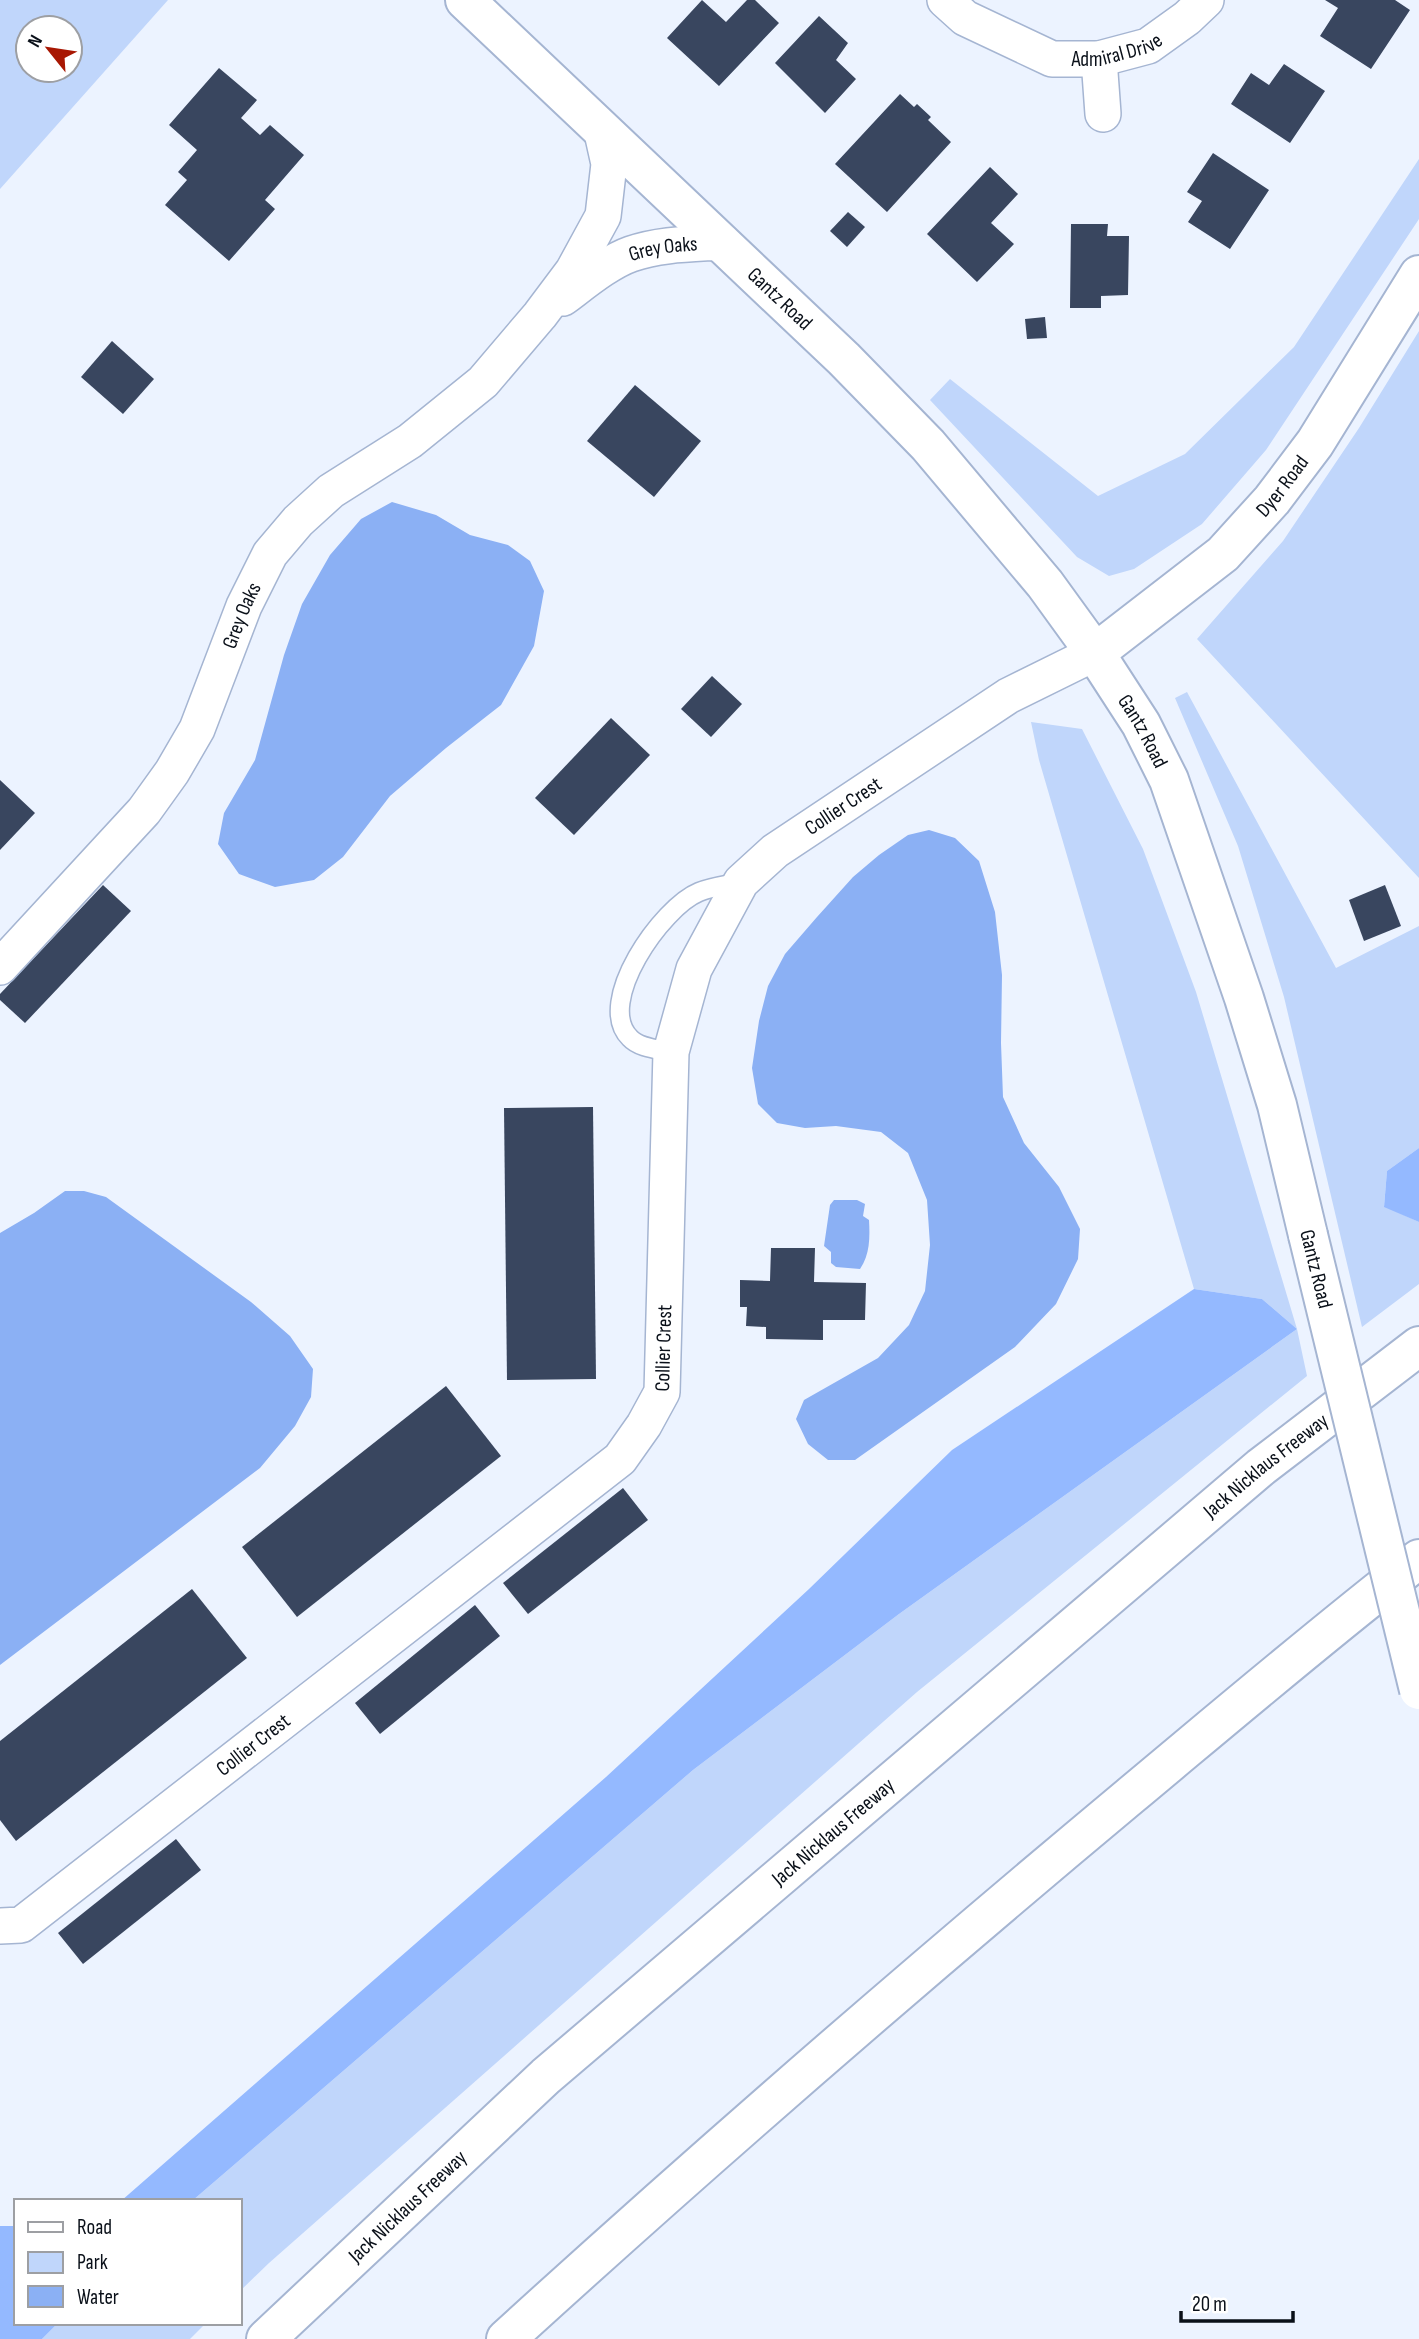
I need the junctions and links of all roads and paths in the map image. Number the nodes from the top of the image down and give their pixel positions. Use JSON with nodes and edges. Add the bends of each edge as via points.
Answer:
{"nodes":[{"id":1,"x":465,"y":0,"type":"edge"},
{"id":2,"x":945,"y":0,"type":"edge"},
{"id":3,"x":1206,"y":0,"type":"edge"},
{"id":4,"x":1099,"y":59,"type":"junction"},
{"id":5,"x":1103,"y":114,"type":"dead end"},
{"id":6,"x":601,"y":128,"type":"junction"},
{"id":7,"x":722,"y":242,"type":"junction"},
{"id":8,"x":1419,"y":275,"type":"edge"},
{"id":9,"x":540,"y":315,"type":"junction"},
{"id":10,"x":1095,"y":653,"type":"junction"},
{"id":11,"x":741,"y":882,"type":"junction"},
{"id":12,"x":0,"y":967,"type":"edge"},
{"id":13,"x":670,"y":1052,"type":"junction"},
{"id":14,"x":1419,"y":1346,"type":"edge"},
{"id":15,"x":1419,"y":1559,"type":"edge"},
{"id":16,"x":1419,"y":1690,"type":"edge"},
{"id":17,"x":0,"y":1926,"type":"edge"},
{"id":18,"x":266,"y":2339,"type":"edge"},
{"id":19,"x":506,"y":2339,"type":"edge"}],
"edges":[{"from":1,"to":6,"type":"main road","name":"Gantz Road"},
{"from":2,"to":4,"type":"street","name":"Admiral Drive","via":[[965,18],[1052,59]]},
{"from":3,"to":4,"type":"street","name":"Admiral Drive","via":[[1148,46]]},
{"from":4,"to":5,"type":"street"},
{"from":6,"to":7,"type":"main road","name":"Gantz Road"},
{"from":6,"to":9,"type":"street","name":"Grey Oaks","via":[[609,164],[603,216],[573,271]]},
{"from":7,"to":9,"type":"street","name":"Grey Oaks","via":[[674,244],[629,254]]},
{"from":7,"to":10,"type":"main road","name":"Gantz Road","via":[[928,445],[1045,584]]},
{"from":8,"to":10,"type":"main road","name":"Dyer Road","via":[[1315,443],[1272,500],[1223,554]]},
{"from":9,"to":12,"type":"street","name":"Grey Oaks","via":[[483,382],[410,440],[331,491],[277,545],[244,606],[197,729],[172,772],[144,811]]},
{"from":10,"to":11,"type":"street","name":"Collier Crest","via":[[1007,696],[775,851]]},
{"from":10,"to":16,"type":"main road","name":"Gantz Road","bridge":true,"via":[[1141,724],[1170,780],[1252,1022],[1277,1105]]},
{"from":11,"to":13,"type":"street","name":"Collier Crest","via":[[694,969]]},
{"from":11,"to":13,"type":"lane","via":[[697,892],[665,917],[623,988],[619,1017],[631,1039]]},
{"from":13,"to":17,"type":"street","name":"Collier Crest","via":[[662,1392],[645,1426],[620,1459],[21,1925]]},
{"from":14,"to":18,"type":"main road","name":"Jack Nicklaus Freeway","via":[[1261,1467],[546,2076]]},
{"from":15,"to":19,"type":"main road","via":[[1000,1904]]}]}
